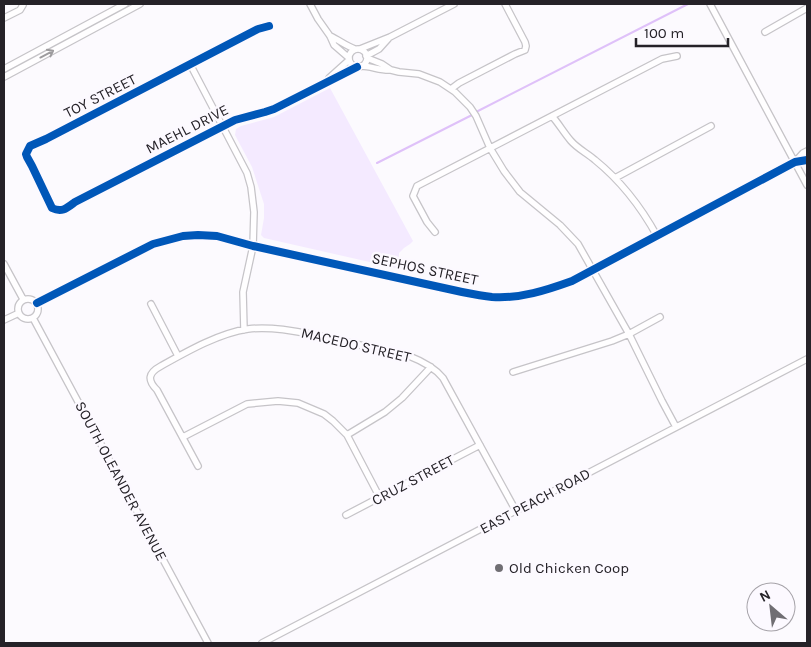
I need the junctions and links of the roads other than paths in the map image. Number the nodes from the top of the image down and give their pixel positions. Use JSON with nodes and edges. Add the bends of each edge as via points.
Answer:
{"nodes":[{"id":1,"x":22,"y":4,"type":"edge"},
{"id":2,"x":125,"y":4,"type":"edge"},
{"id":3,"x":140,"y":4,"type":"edge"},
{"id":4,"x":310,"y":4,"type":"edge"},
{"id":5,"x":454,"y":4,"type":"edge"},
{"id":6,"x":505,"y":4,"type":"edge"},
{"id":7,"x":710,"y":4,"type":"edge"},
{"id":8,"x":807,"y":8,"type":"edge"},
{"id":9,"x":4,"y":18,"type":"edge"},
{"id":10,"x":270,"y":26,"type":"dead end"},
{"id":11,"x":765,"y":32,"type":"dead end"},
{"id":12,"x":330,"y":36,"type":"junction"},
{"id":13,"x":390,"y":37,"type":"junction"},
{"id":14,"x":358,"y":49,"type":"junction"},
{"id":15,"x":379,"y":49,"type":"junction"},
{"id":16,"x":677,"y":56,"type":"dead end"},
{"id":17,"x":366,"y":57,"type":"junction"},
{"id":18,"x":349,"y":59,"type":"junction"},
{"id":19,"x":377,"y":62,"type":"junction"},
{"id":20,"x":190,"y":64,"type":"junction"},
{"id":21,"x":359,"y":66,"type":"junction"},
{"id":22,"x":4,"y":69,"type":"edge"},
{"id":23,"x":391,"y":70,"type":"junction"},
{"id":24,"x":4,"y":77,"type":"edge"},
{"id":25,"x":324,"y":83,"type":"junction"},
{"id":26,"x":451,"y":89,"type":"junction"},
{"id":27,"x":552,"y":116,"type":"junction"},
{"id":28,"x":221,"y":126,"type":"junction"},
{"id":29,"x":711,"y":126,"type":"dead end"},
{"id":30,"x":490,"y":148,"type":"junction"},
{"id":31,"x":807,"y":151,"type":"edge"},
{"id":32,"x":807,"y":160,"type":"edge"},
{"id":33,"x":795,"y":162,"type":"junction"},
{"id":34,"x":615,"y":178,"type":"junction"},
{"id":35,"x":807,"y":185,"type":"edge"},
{"id":36,"x":58,"y":210,"type":"joint"},
{"id":37,"x":435,"y":232,"type":"dead end"},
{"id":38,"x":657,"y":236,"type":"junction"},
{"id":39,"x":253,"y":246,"type":"junction"},
{"id":40,"x":4,"y":264,"type":"edge"},
{"id":41,"x":593,"y":269,"type":"junction"},
{"id":42,"x":23,"y":300,"type":"junction"},
{"id":43,"x":37,"y":303,"type":"junction"},
{"id":44,"x":151,"y":304,"type":"dead end"},
{"id":45,"x":18,"y":313,"type":"junction"},
{"id":46,"x":660,"y":317,"type":"dead end"},
{"id":47,"x":33,"y":318,"type":"junction"},
{"id":48,"x":4,"y":320,"type":"edge"},
{"id":49,"x":244,"y":330,"type":"junction"},
{"id":50,"x":629,"y":334,"type":"junction"},
{"id":51,"x":178,"y":356,"type":"junction"},
{"id":52,"x":807,"y":359,"type":"edge"},
{"id":53,"x":431,"y":366,"type":"junction"},
{"id":54,"x":513,"y":372,"type":"dead end"},
{"id":55,"x":676,"y":427,"type":"junction"},
{"id":56,"x":347,"y":435,"type":"junction"},
{"id":57,"x":182,"y":437,"type":"junction"},
{"id":58,"x":480,"y":445,"type":"junction"},
{"id":59,"x":198,"y":466,"type":"dead end"},
{"id":60,"x":380,"y":498,"type":"junction"},
{"id":61,"x":516,"y":511,"type":"junction"},
{"id":62,"x":346,"y":515,"type":"dead end"},
{"id":63,"x":208,"y":643,"type":"edge"},
{"id":64,"x":262,"y":643,"type":"edge"}],
"edges":[{"from":1,"to":9,"type":"street","via":[[20,10]]},
{"from":2,"to":22,"type":"street"},
{"from":24,"to":3,"type":"street","one_way":true},
{"from":4,"to":12,"type":"street"},
{"from":5,"to":13,"type":"street"},
{"from":6,"to":26,"type":"street","via":[[525,42],[525,50]]},
{"from":7,"to":33,"type":"street"},
{"from":8,"to":11,"type":"street"},
{"from":10,"to":20,"type":"street","name":"TOY STREET"},
{"from":12,"to":14,"type":"street"},
{"from":12,"to":18,"type":"street","via":[[334,45]]},
{"from":13,"to":14,"type":"street"},
{"from":13,"to":15,"type":"street"},
{"from":14,"to":17,"type":"street"},
{"from":14,"to":18,"type":"street","via":[[350,53]]},
{"from":15,"to":17,"type":"street"},
{"from":15,"to":19,"type":"street"},
{"from":16,"to":27,"type":"street","via":[[662,59]]},
{"from":17,"to":19,"type":"street"},
{"from":17,"to":21,"type":"street","via":[[365,63]]},
{"from":18,"to":21,"type":"street","via":[[352,65]]},
{"from":18,"to":25,"type":"street","name":"MAEHL DRIVE"},
{"from":19,"to":23,"type":"street"},
{"from":20,"to":28,"type":"street"},
{"from":20,"to":36,"type":"street","name":"TOY STREET","via":[[30,146],[26,157],[50,205]]},
{"from":21,"to":23,"type":"street"},
{"from":21,"to":25,"type":"street","name":"MAEHL DRIVE"},
{"from":23,"to":26,"type":"street","via":[[419,74]]},
{"from":25,"to":28,"type":"street","name":"MAEHL DRIVE","via":[[274,109]]},
{"from":26,"to":30,"type":"street","via":[[476,116]]},
{"from":27,"to":30,"type":"street"},
{"from":27,"to":34,"type":"street","via":[[574,144]]},
{"from":28,"to":36,"type":"street","name":"MAEHL DRIVE","via":[[66,209]]},
{"from":28,"to":39,"type":"street","via":[[251,187]]},
{"from":29,"to":34,"type":"street"},
{"from":30,"to":37,"type":"street","via":[[416,186],[413,196]]},
{"from":30,"to":41,"type":"street","via":[[520,192],[560,225],[578,244]]},
{"from":31,"to":33,"type":"street"},
{"from":32,"to":33,"type":"street"},
{"from":33,"to":35,"type":"street"},
{"from":33,"to":38,"type":"street","name":"SEPHOS STREET"},
{"from":34,"to":38,"type":"street","via":[[637,203]]},
{"from":38,"to":41,"type":"street","name":"SEPHOS STREET"},
{"from":39,"to":41,"type":"street","name":"SEPHOS STREET","via":[[493,297],[522,296],[546,290]]},
{"from":39,"to":43,"type":"street","name":"SEPHOS STREET","via":[[217,236],[168,239],[141,249]]},
{"from":39,"to":49,"type":"street","via":[[243,292]]},
{"from":40,"to":42,"type":"street"},
{"from":41,"to":50,"type":"street"},
{"from":42,"to":43,"type":"street","via":[[30,298]]},
{"from":42,"to":45,"type":"street"},
{"from":43,"to":47,"type":"street","via":[[38,312]]},
{"from":44,"to":51,"type":"street"},
{"from":45,"to":47,"type":"street","via":[[23,318]]},
{"from":45,"to":48,"type":"street"},
{"from":46,"to":50,"type":"street"},
{"from":47,"to":63,"type":"street","name":"SOUTH OLEANDER AVENUE"},
{"from":49,"to":51,"type":"street","name":"MACEDO STREET"},
{"from":49,"to":53,"type":"street","name":"MACEDO STREET","via":[[291,331],[409,356]]},
{"from":50,"to":54,"type":"street"},
{"from":50,"to":55,"type":"street"},
{"from":51,"to":57,"type":"street","name":"MACEDO STREET","via":[[155,369],[150,378]]},
{"from":52,"to":55,"type":"street","name":"EAST PEACH ROAD"},
{"from":53,"to":56,"type":"street","via":[[385,412]]},
{"from":53,"to":58,"type":"street","name":"MACEDO STREET","via":[[443,378]]},
{"from":55,"to":61,"type":"street","name":"EAST PEACH ROAD"},
{"from":56,"to":57,"type":"street","via":[[324,414],[298,404],[278,402],[247,404]]},
{"from":56,"to":60,"type":"street"},
{"from":57,"to":59,"type":"street"},
{"from":58,"to":60,"type":"street","name":"CRUZ STREET"},
{"from":58,"to":61,"type":"street","name":"MACEDO STREET"},
{"from":60,"to":62,"type":"street","name":"CRUZ STREET"},
{"from":61,"to":64,"type":"street","name":"EAST PEACH ROAD"}]}
